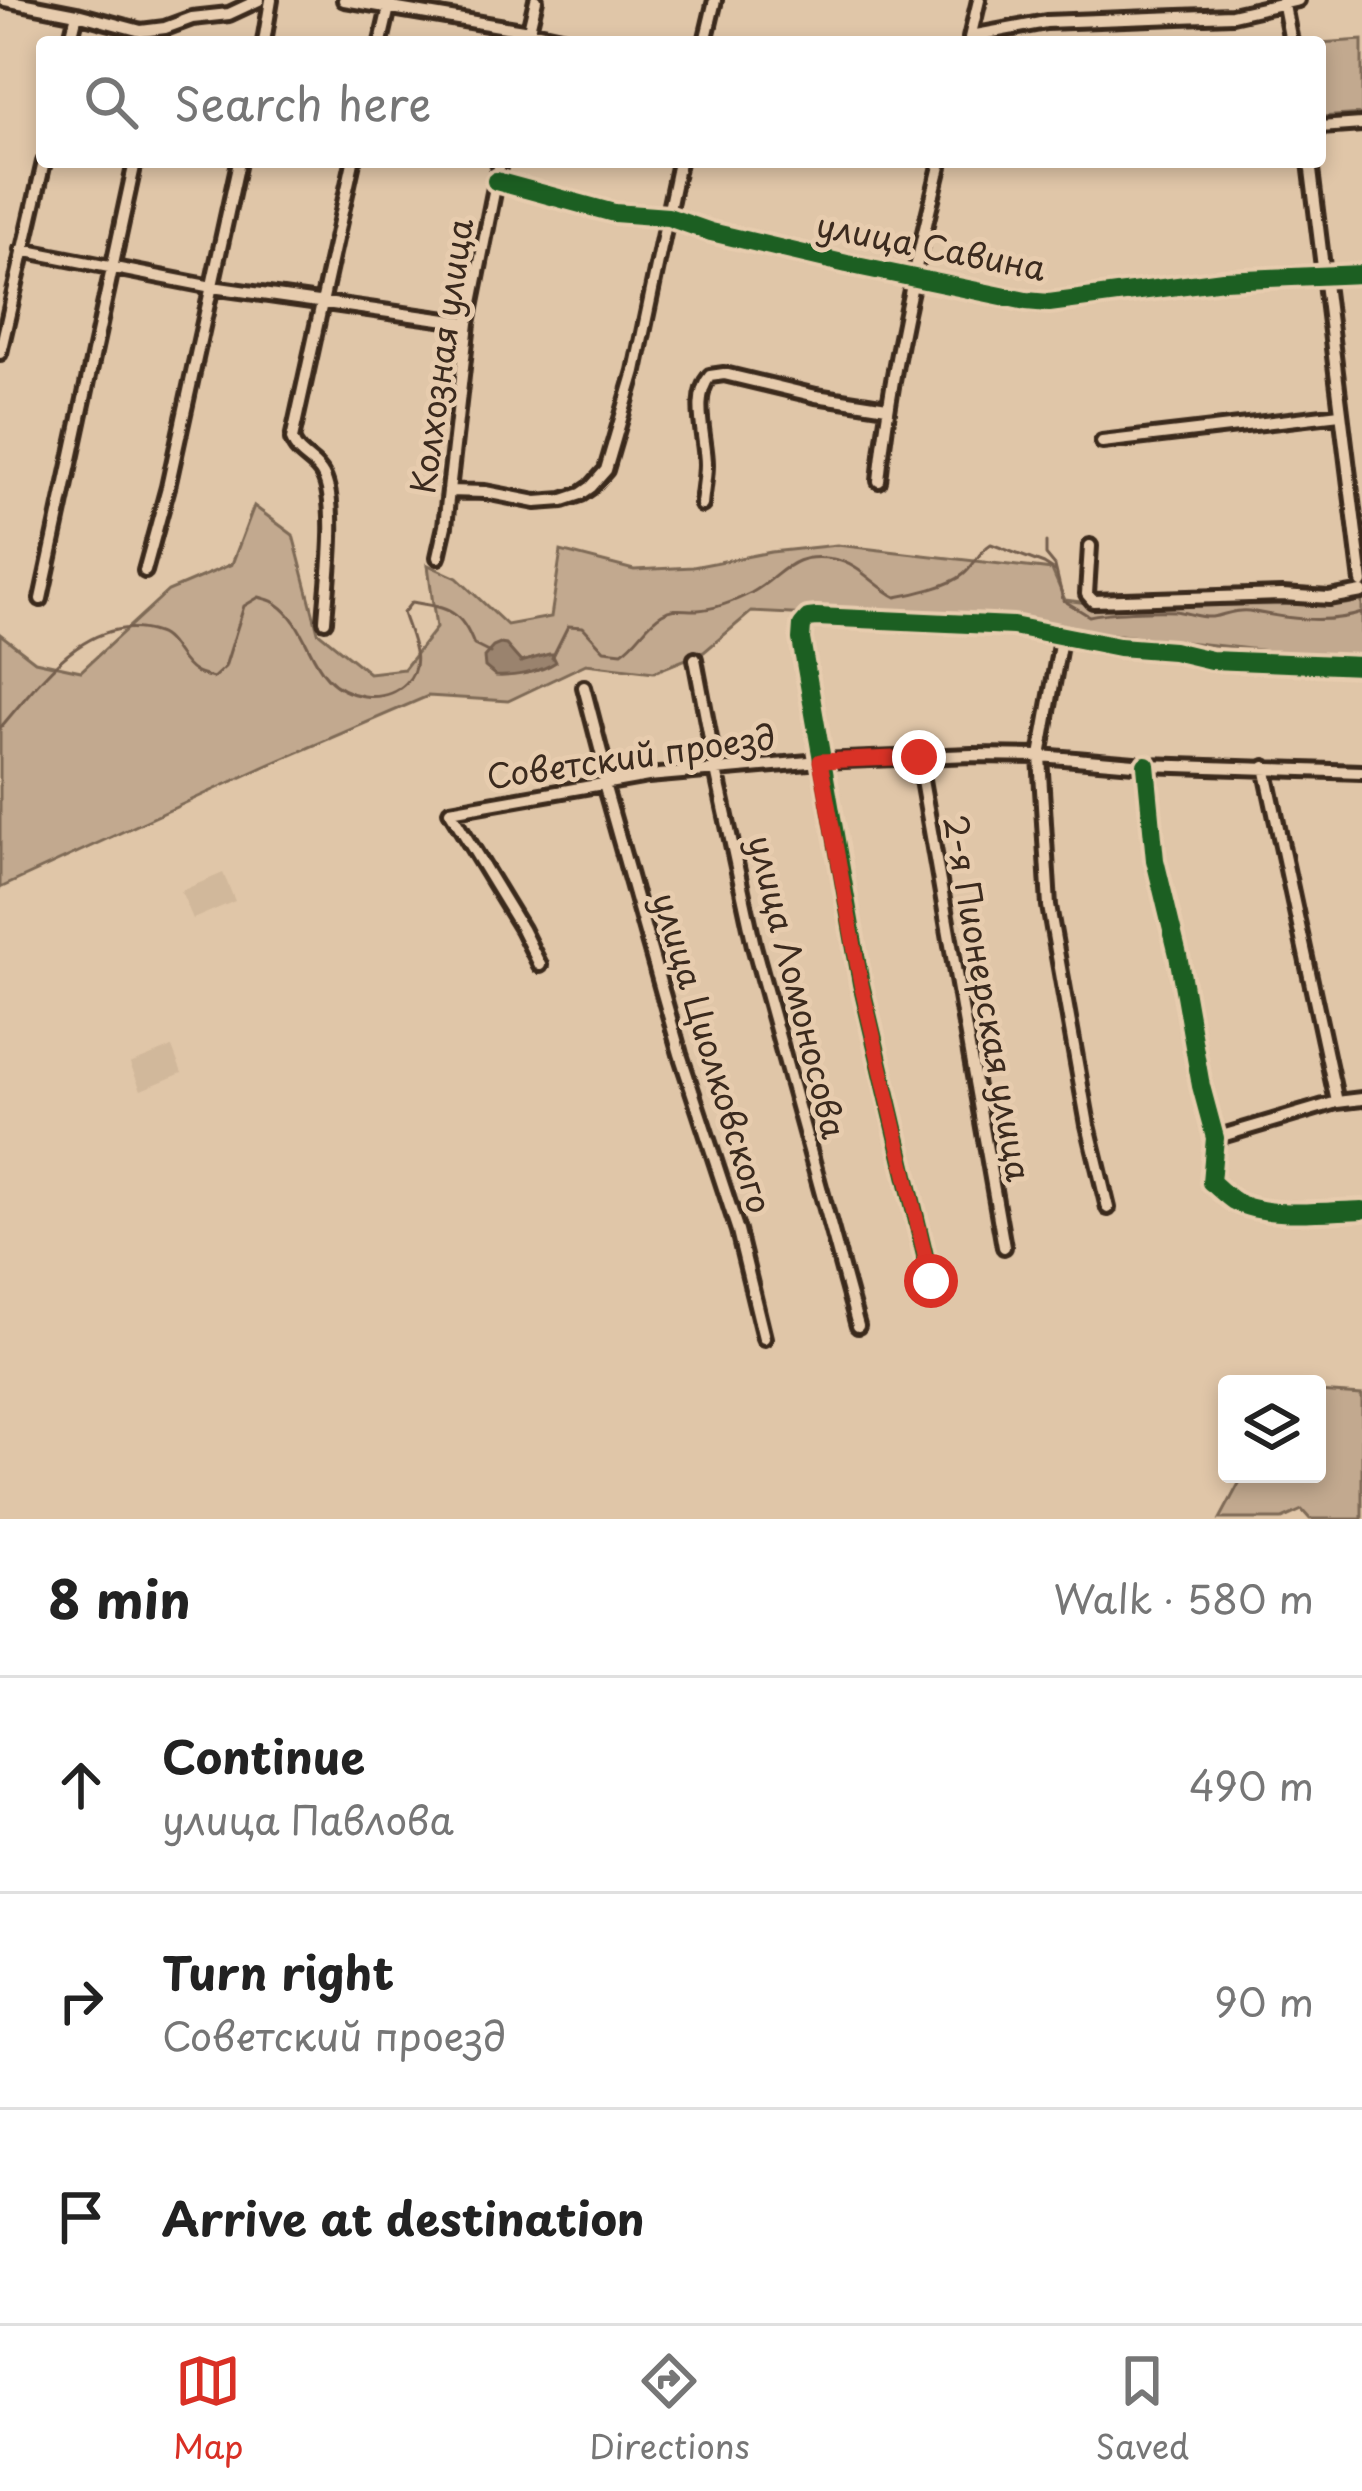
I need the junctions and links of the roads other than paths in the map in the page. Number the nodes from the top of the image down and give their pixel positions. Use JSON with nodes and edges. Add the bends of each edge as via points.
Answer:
{"nodes":[{"id":1,"x":5,"y":0,"type":"edge"},
{"id":2,"x":259,"y":0,"type":"edge"},
{"id":3,"x":271,"y":0,"type":"edge"},
{"id":4,"x":344,"y":0,"type":"edge"},
{"id":5,"x":536,"y":0,"type":"edge"},
{"id":6,"x":715,"y":0,"type":"edge"},
{"id":7,"x":979,"y":0,"type":"edge"},
{"id":8,"x":1298,"y":0,"type":"edge"},
{"id":9,"x":1283,"y":2,"type":"edge"},
{"id":10,"x":390,"y":3,"type":"edge"},
{"id":11,"x":77,"y":14,"type":"junction"},
{"id":12,"x":165,"y":28,"type":"junction"},
{"id":13,"x":72,"y":36,"type":"edge"},
{"id":14,"x":163,"y":36,"type":"edge"},
{"id":15,"x":265,"y":36,"type":"edge"},
{"id":16,"x":382,"y":36,"type":"edge"},
{"id":17,"x":528,"y":36,"type":"edge"},
{"id":18,"x":706,"y":36,"type":"edge"},
{"id":19,"x":971,"y":36,"type":"edge"},
{"id":20,"x":983,"y":36,"type":"edge"},
{"id":21,"x":1291,"y":36,"type":"edge"},
{"id":22,"x":1362,"y":124,"type":"edge"},
{"id":23,"x":1326,"y":127,"type":"edge"},
{"id":24,"x":42,"y":168,"type":"edge"},
{"id":25,"x":134,"y":168,"type":"edge"},
{"id":26,"x":238,"y":168,"type":"edge"},
{"id":27,"x":352,"y":168,"type":"edge"},
{"id":28,"x":499,"y":168,"type":"edge"},
{"id":29,"x":678,"y":168,"type":"edge"},
{"id":30,"x":940,"y":168,"type":"edge"},
{"id":31,"x":1311,"y":168,"type":"edge"},
{"id":32,"x":496,"y":181,"type":"junction"},
{"id":33,"x":668,"y":218,"type":"junction"},
{"id":34,"x":22,"y":250,"type":"junction"},
{"id":35,"x":112,"y":267,"type":"junction"},
{"id":36,"x":1362,"y":274,"type":"edge"},
{"id":37,"x":1325,"y":276,"type":"junction"},
{"id":38,"x":913,"y":277,"type":"junction"},
{"id":39,"x":212,"y":287,"type":"junction"},
{"id":40,"x":321,"y":302,"type":"junction"},
{"id":41,"x":468,"y":323,"type":"junction"},
{"id":42,"x":0,"y":353,"type":"edge"},
{"id":43,"x":887,"y":407,"type":"junction"},
{"id":44,"x":1340,"y":414,"type":"junction"},
{"id":45,"x":1102,"y":442,"type":"dead end"},
{"id":46,"x":879,"y":481,"type":"dead end"},
{"id":47,"x":449,"y":490,"type":"junction"},
{"id":48,"x":702,"y":505,"type":"dead end"},
{"id":49,"x":1090,"y":546,"type":"dead end"},
{"id":50,"x":438,"y":557,"type":"dead end"},
{"id":51,"x":145,"y":572,"type":"dead end"},
{"id":52,"x":1362,"y":582,"type":"edge"},
{"id":53,"x":1362,"y":592,"type":"edge"},
{"id":54,"x":41,"y":599,"type":"dead end"},
{"id":55,"x":325,"y":621,"type":"dead end"},
{"id":56,"x":1062,"y":634,"type":"junction"},
{"id":57,"x":695,"y":659,"type":"dead end"},
{"id":58,"x":1362,"y":666,"type":"edge"},
{"id":59,"x":584,"y":686,"type":"dead end"},
{"id":60,"x":1040,"y":756,"type":"junction"},
{"id":61,"x":919,"y":757,"type":"junction"},
{"id":62,"x":820,"y":761,"type":"junction"},
{"id":63,"x":1146,"y":764,"type":"junction"},
{"id":64,"x":1265,"y":767,"type":"junction"},
{"id":65,"x":716,"y":770,"type":"junction"},
{"id":66,"x":1362,"y":772,"type":"edge"},
{"id":67,"x":607,"y":784,"type":"junction"},
{"id":68,"x":540,"y":965,"type":"dead end"},
{"id":69,"x":1362,"y":1099,"type":"edge"},
{"id":70,"x":1337,"y":1102,"type":"junction"},
{"id":71,"x":1215,"y":1138,"type":"junction"},
{"id":72,"x":1108,"y":1208,"type":"dead end"},
{"id":73,"x":1362,"y":1210,"type":"edge"},
{"id":74,"x":1004,"y":1247,"type":"dead end"},
{"id":75,"x":931,"y":1281,"type":"dead end"},
{"id":76,"x":858,"y":1326,"type":"dead end"},
{"id":77,"x":764,"y":1338,"type":"dead end"}],
"edges":[{"from":1,"to":11,"type":"street"},
{"from":2,"to":12,"type":"street"},
{"from":3,"to":15,"type":"street"},
{"from":4,"to":10,"type":"street"},
{"from":5,"to":17,"type":"street"},
{"from":6,"to":18,"type":"street"},
{"from":7,"to":19,"type":"street"},
{"from":8,"to":9,"type":"street"},
{"from":9,"to":20,"type":"street","via":[[1232,15],[1046,22]]},
{"from":9,"to":21,"type":"street"},
{"from":10,"to":16,"type":"street"},
{"from":10,"to":17,"type":"street"},
{"from":11,"to":12,"type":"street","via":[[141,32]]},
{"from":11,"to":13,"type":"street"},
{"from":12,"to":14,"type":"street"},
{"from":22,"to":23,"type":"street"},
{"from":24,"to":34,"type":"street"},
{"from":25,"to":35,"type":"street"},
{"from":26,"to":39,"type":"street"},
{"from":27,"to":40,"type":"street"},
{"from":28,"to":32,"type":"street","name":"Колхозная улица"},
{"from":29,"to":33,"type":"street"},
{"from":30,"to":38,"type":"street"},
{"from":31,"to":37,"type":"street"},
{"from":32,"to":33,"type":"street","name":"улица Савина","via":[[614,213]]},
{"from":32,"to":41,"type":"street","name":"Колхозная улица"},
{"from":33,"to":38,"type":"street","name":"улица Савина"},
{"from":33,"to":47,"type":"street","via":[[635,371],[601,477],[581,494],[553,501]]},
{"from":34,"to":35,"type":"street"},
{"from":34,"to":42,"type":"street"},
{"from":35,"to":39,"type":"street"},
{"from":35,"to":54,"type":"street"},
{"from":36,"to":37,"type":"street","name":"улица Савина"},
{"from":37,"to":38,"type":"street","name":"улица Савина","via":[[1049,302]]},
{"from":37,"to":44,"type":"street"},
{"from":38,"to":43,"type":"street"},
{"from":39,"to":40,"type":"street"},
{"from":39,"to":51,"type":"street"},
{"from":40,"to":41,"type":"street"},
{"from":40,"to":55,"type":"street","via":[[292,439],[328,487]]},
{"from":41,"to":47,"type":"street","name":"Колхозная улица"},
{"from":43,"to":46,"type":"street"},
{"from":43,"to":48,"type":"street","via":[[710,376],[703,389]]},
{"from":44,"to":45,"type":"street"},
{"from":44,"to":52,"type":"street"},
{"from":47,"to":50,"type":"street","name":"Колхозная улица"},
{"from":49,"to":53,"type":"street","via":[[1093,601]]},
{"from":56,"to":58,"type":"street","via":[[1211,660]]},
{"from":56,"to":60,"type":"street"},
{"from":56,"to":62,"type":"street","name":"Советский проезд","via":[[808,618],[801,639]]},
{"from":57,"to":65,"type":"street","name":"улица Ломоносова"},
{"from":59,"to":67,"type":"street","name":"улица Циолковского"},
{"from":60,"to":61,"type":"street","name":"Советский проезд"},
{"from":60,"to":63,"type":"street","name":"Советский проезд"},
{"from":60,"to":72,"type":"street","via":[[1049,906]]},
{"from":61,"to":62,"type":"street","name":"Советский проезд"},
{"from":61,"to":74,"type":"street","name":"2-я Пионерская улица"},
{"from":62,"to":65,"type":"street","name":"Советский проезд"},
{"from":62,"to":75,"type":"street","via":[[861,984]]},
{"from":63,"to":64,"type":"street","name":"Советский проезд"},
{"from":63,"to":71,"type":"street","via":[[1156,860]]},
{"from":64,"to":66,"type":"street","name":"Советский проезд"},
{"from":64,"to":70,"type":"street"},
{"from":65,"to":67,"type":"street","name":"Советский проезд"},
{"from":65,"to":76,"type":"street","name":"улица Ломоносова","via":[[754,946]]},
{"from":67,"to":68,"type":"street","name":"Советский проезд","via":[[450,811]]},
{"from":67,"to":77,"type":"street","name":"улица Циолковского"},
{"from":69,"to":70,"type":"street"},
{"from":70,"to":71,"type":"street"},
{"from":71,"to":73,"type":"street","via":[[1211,1182],[1236,1202],[1294,1212]]}]}
